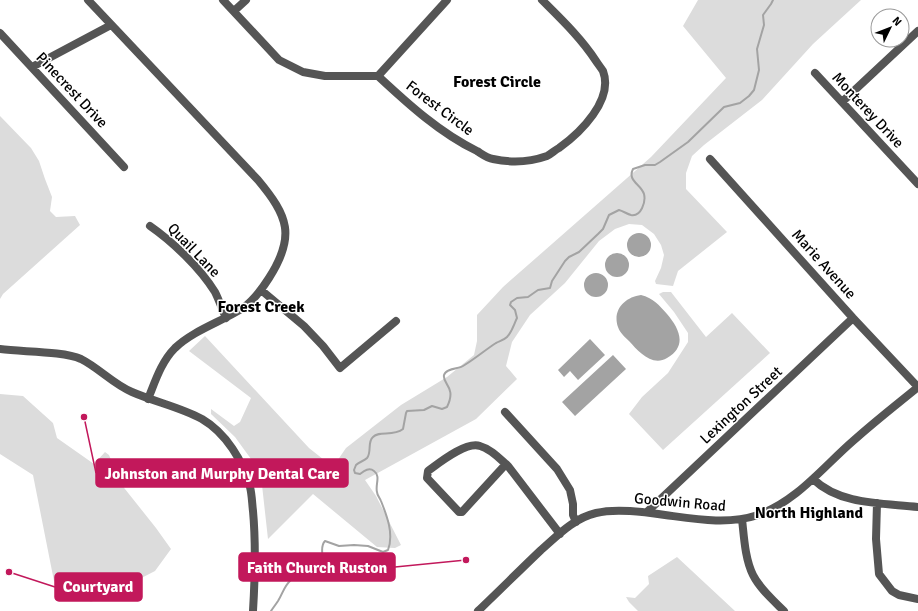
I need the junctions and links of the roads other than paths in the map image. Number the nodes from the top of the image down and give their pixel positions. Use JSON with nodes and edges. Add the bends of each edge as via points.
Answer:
{"nodes":[{"id":1,"x":88,"y":0,"type":"edge"},
{"id":2,"x":223,"y":0,"type":"edge"},
{"id":3,"x":246,"y":0,"type":"edge"},
{"id":4,"x":447,"y":0,"type":"edge"},
{"id":5,"x":542,"y":0,"type":"edge"},
{"id":6,"x":234,"y":11,"type":"junction"},
{"id":7,"x":111,"y":25,"type":"junction"},
{"id":8,"x":918,"y":31,"type":"edge"},
{"id":9,"x":0,"y":33,"type":"edge"},
{"id":10,"x":32,"y":67,"type":"junction"},
{"id":11,"x":815,"y":73,"type":"dead end"},
{"id":12,"x":378,"y":76,"type":"junction"},
{"id":13,"x":842,"y":102,"type":"junction"},
{"id":14,"x":710,"y":159,"type":"dead end"},
{"id":15,"x":124,"y":166,"type":"dead end"},
{"id":16,"x":918,"y":184,"type":"edge"},
{"id":17,"x":150,"y":226,"type":"dead end"},
{"id":18,"x":261,"y":290,"type":"junction"},
{"id":19,"x":226,"y":318,"type":"junction"},
{"id":20,"x":853,"y":318,"type":"junction"},
{"id":21,"x":396,"y":321,"type":"dead end"},
{"id":22,"x":0,"y":349,"type":"edge"},
{"id":23,"x":918,"y":387,"type":"edge"},
{"id":24,"x":148,"y":399,"type":"junction"},
{"id":25,"x":505,"y":412,"type":"dead end"},
{"id":26,"x":506,"y":464,"type":"junction"},
{"id":27,"x":813,"y":479,"type":"junction"},
{"id":28,"x":877,"y":503,"type":"junction"},
{"id":29,"x":918,"y":507,"type":"edge"},
{"id":30,"x":647,"y":512,"type":"junction"},
{"id":31,"x":742,"y":519,"type":"junction"},
{"id":32,"x":576,"y":522,"type":"junction"},
{"id":33,"x":560,"y":534,"type":"junction"},
{"id":34,"x":918,"y":599,"type":"edge"},
{"id":35,"x":253,"y":611,"type":"edge"},
{"id":36,"x":478,"y":611,"type":"edge"},
{"id":37,"x":784,"y":611,"type":"edge"}],
"edges":[{"from":1,"to":7,"type":"street"},
{"from":2,"to":6,"type":"street"},
{"from":3,"to":6,"type":"street"},
{"from":4,"to":12,"type":"street"},
{"from":5,"to":12,"type":"street","name":"Forest Circle","via":[[579,38],[593,57],[603,72],[605,88],[599,106],[587,124],[548,156],[511,162],[491,159],[443,131]]},
{"from":6,"to":12,"type":"street","via":[[280,60],[303,72],[325,76]]},
{"from":7,"to":10,"type":"street"},
{"from":7,"to":18,"type":"street","via":[[258,180],[282,213],[285,242],[278,262]]},
{"from":8,"to":13,"type":"street"},
{"from":9,"to":10,"type":"street","name":"Pinecrest Drive"},
{"from":10,"to":15,"type":"street","name":"Pinecrest Drive"},
{"from":11,"to":13,"type":"street","name":"Monterey Drive"},
{"from":13,"to":16,"type":"street","name":"Monterey Drive"},
{"from":14,"to":20,"type":"street","name":"Marie Avenue"},
{"from":17,"to":19,"type":"street","name":"Quail Lane","via":[[201,274],[215,293]]},
{"from":18,"to":19,"type":"street","via":[[245,306]]},
{"from":18,"to":21,"type":"street","via":[[309,331],[340,368]]},
{"from":19,"to":24,"type":"street","via":[[194,334],[174,349],[164,362]]},
{"from":20,"to":23,"type":"street","name":"Marie Avenue"},
{"from":20,"to":30,"type":"street","name":"Lexington Street"},
{"from":22,"to":24,"type":"street","via":[[57,354],[80,359],[127,390]]},
{"from":23,"to":27,"type":"street","name":"Goodwin Road","via":[[852,441]]},
{"from":24,"to":35,"type":"street","via":[[203,420],[218,431],[242,466],[250,488],[255,536]]},
{"from":25,"to":32,"type":"street","via":[[557,469],[570,490]]},
{"from":26,"to":26,"type":"street","via":[[486,448],[471,445],[428,471],[427,478],[459,512],[462,512]]},
{"from":26,"to":33,"type":"street"},
{"from":27,"to":28,"type":"street","via":[[845,498]]},
{"from":27,"to":31,"type":"street","name":"Goodwin Road","via":[[774,509]]},
{"from":28,"to":29,"type":"street"},
{"from":28,"to":34,"type":"street","via":[[876,539],[880,574],[892,591]]},
{"from":30,"to":31,"type":"street","name":"Goodwin Road","via":[[716,521]]},
{"from":30,"to":32,"type":"street","name":"Goodwin Road","via":[[596,512]]},
{"from":31,"to":37,"type":"street","via":[[748,562],[753,576]]},
{"from":32,"to":33,"type":"street","name":"Goodwin Road"},
{"from":33,"to":36,"type":"street","name":"Goodwin Road"}]}
